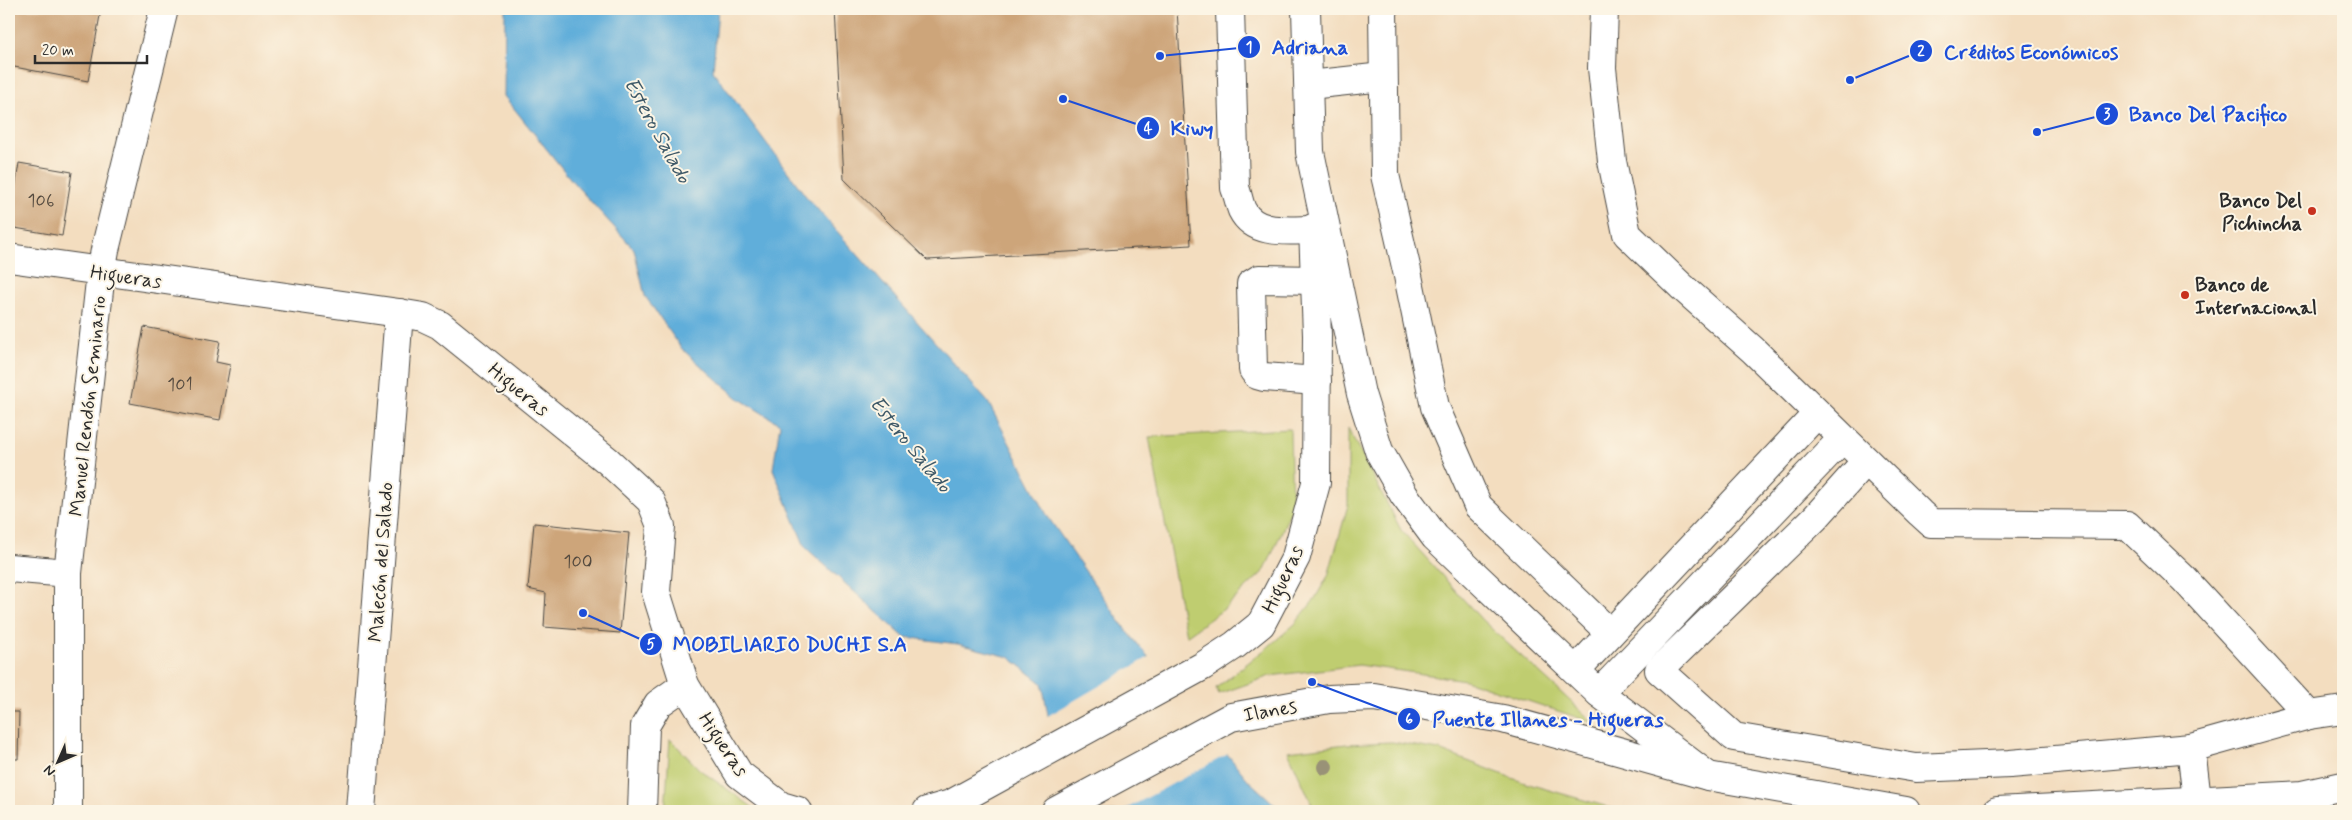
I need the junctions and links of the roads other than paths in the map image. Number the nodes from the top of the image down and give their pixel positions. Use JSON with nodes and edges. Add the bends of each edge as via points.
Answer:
{"nodes":[{"id":1,"x":164,"y":9,"type":"edge"},
{"id":2,"x":1230,"y":9,"type":"edge"},
{"id":3,"x":1306,"y":9,"type":"edge"},
{"id":4,"x":1383,"y":9,"type":"edge"},
{"id":5,"x":1604,"y":9,"type":"edge"},
{"id":6,"x":1383,"y":77,"type":"junction"},
{"id":7,"x":1309,"y":85,"type":"junction"},
{"id":8,"x":1310,"y":152,"type":"junction"},
{"id":9,"x":1313,"y":230,"type":"junction"},
{"id":10,"x":9,"y":258,"type":"edge"},
{"id":11,"x":101,"y":272,"type":"junction"},
{"id":12,"x":1315,"y":280,"type":"junction"},
{"id":13,"x":398,"y":313,"type":"junction"},
{"id":14,"x":1317,"y":381,"type":"junction"},
{"id":15,"x":1816,"y":415,"type":"junction"},
{"id":16,"x":1842,"y":439,"type":"junction"},
{"id":17,"x":1866,"y":461,"type":"junction"},
{"id":18,"x":9,"y":568,"type":"edge"},
{"id":19,"x":68,"y":573,"type":"junction"},
{"id":20,"x":1610,"y":633,"type":"junction"},
{"id":21,"x":1637,"y":652,"type":"junction"},
{"id":22,"x":1576,"y":670,"type":"junction"},
{"id":23,"x":1659,"y":670,"type":"junction"},
{"id":24,"x":685,"y":685,"type":"junction"},
{"id":25,"x":1599,"y":693,"type":"junction"},
{"id":26,"x":2343,"y":710,"type":"edge"},
{"id":27,"x":2309,"y":715,"type":"junction"},
{"id":28,"x":2190,"y":748,"type":"junction"},
{"id":29,"x":1708,"y":776,"type":"junction"},
{"id":30,"x":2343,"y":786,"type":"edge"},
{"id":31,"x":2197,"y":800,"type":"junction"},
{"id":32,"x":68,"y":811,"type":"edge"},
{"id":33,"x":361,"y":811,"type":"edge"},
{"id":34,"x":642,"y":811,"type":"edge"},
{"id":35,"x":798,"y":811,"type":"edge"},
{"id":36,"x":927,"y":811,"type":"edge"},
{"id":37,"x":1056,"y":811,"type":"edge"},
{"id":38,"x":1906,"y":811,"type":"edge"},
{"id":39,"x":1997,"y":811,"type":"edge"}],
"edges":[{"from":1,"to":11,"type":"street","name":"Manuel Rendón Seminario"},
{"from":2,"to":9,"type":"street","via":[[1235,188],[1243,212],[1260,227],[1279,231]]},
{"from":3,"to":7,"type":"street"},
{"from":4,"to":6,"type":"street"},
{"from":5,"to":15,"type":"street","via":[[1602,68],[1612,162],[1627,234],[1752,350]]},
{"from":6,"to":7,"type":"street"},
{"from":6,"to":20,"type":"street","via":[[1385,175],[1435,407],[1478,506]]},
{"from":7,"to":8,"type":"street"},
{"from":8,"to":9,"type":"street","name":"Higueras"},
{"from":8,"to":22,"type":"street","via":[[1361,394],[1379,451],[1404,495],[1435,537]]},
{"from":9,"to":12,"type":"street","name":"Higueras"},
{"from":10,"to":11,"type":"street","name":"Higueras"},
{"from":11,"to":13,"type":"street","name":"Higueras"},
{"from":11,"to":19,"type":"street","name":"Manuel Rendón Seminario"},
{"from":12,"to":14,"type":"street","name":"Higueras"},
{"from":12,"to":14,"type":"street","via":[[1259,279],[1251,284],[1253,370],[1257,375]]},
{"from":13,"to":24,"type":"street","name":"Higueras","via":[[423,317],[440,325],[608,461],[651,501],[661,526],[656,592]]},
{"from":13,"to":33,"type":"street","name":"Malecón del Salado"},
{"from":14,"to":36,"type":"street","name":"Higueras","via":[[1316,483],[1296,557],[1261,624],[1235,646],[1203,666],[951,804]]},
{"from":15,"to":16,"type":"street"},
{"from":15,"to":20,"type":"street"},
{"from":16,"to":17,"type":"street"},
{"from":16,"to":21,"type":"street"},
{"from":17,"to":23,"type":"street","via":[[1808,525]]},
{"from":17,"to":27,"type":"street","via":[[1931,523],[2127,525],[2184,579]]},
{"from":18,"to":19,"type":"street"},
{"from":19,"to":32,"type":"street","name":"Manuel Rendón Seminario"},
{"from":20,"to":22,"type":"street"},
{"from":21,"to":23,"type":"street"},
{"from":21,"to":25,"type":"street"},
{"from":22,"to":25,"type":"street"},
{"from":23,"to":28,"type":"street","via":[[1734,737],[1916,768],[2010,764]]},
{"from":24,"to":34,"type":"street","via":[[658,704],[644,726]]},
{"from":24,"to":35,"type":"street","name":"Higueras","via":[[739,774],[781,806]]},
{"from":25,"to":29,"type":"street"},
{"from":26,"to":27,"type":"street"},
{"from":27,"to":28,"type":"street"},
{"from":28,"to":31,"type":"street"},
{"from":29,"to":37,"type":"street","name":"Ilanes","via":[[1503,719],[1374,697],[1329,699],[1231,717]]},
{"from":29,"to":38,"type":"street","name":"Ilanes"},
{"from":30,"to":31,"type":"street","via":[[2302,794]]},
{"from":31,"to":39,"type":"street"}]}
